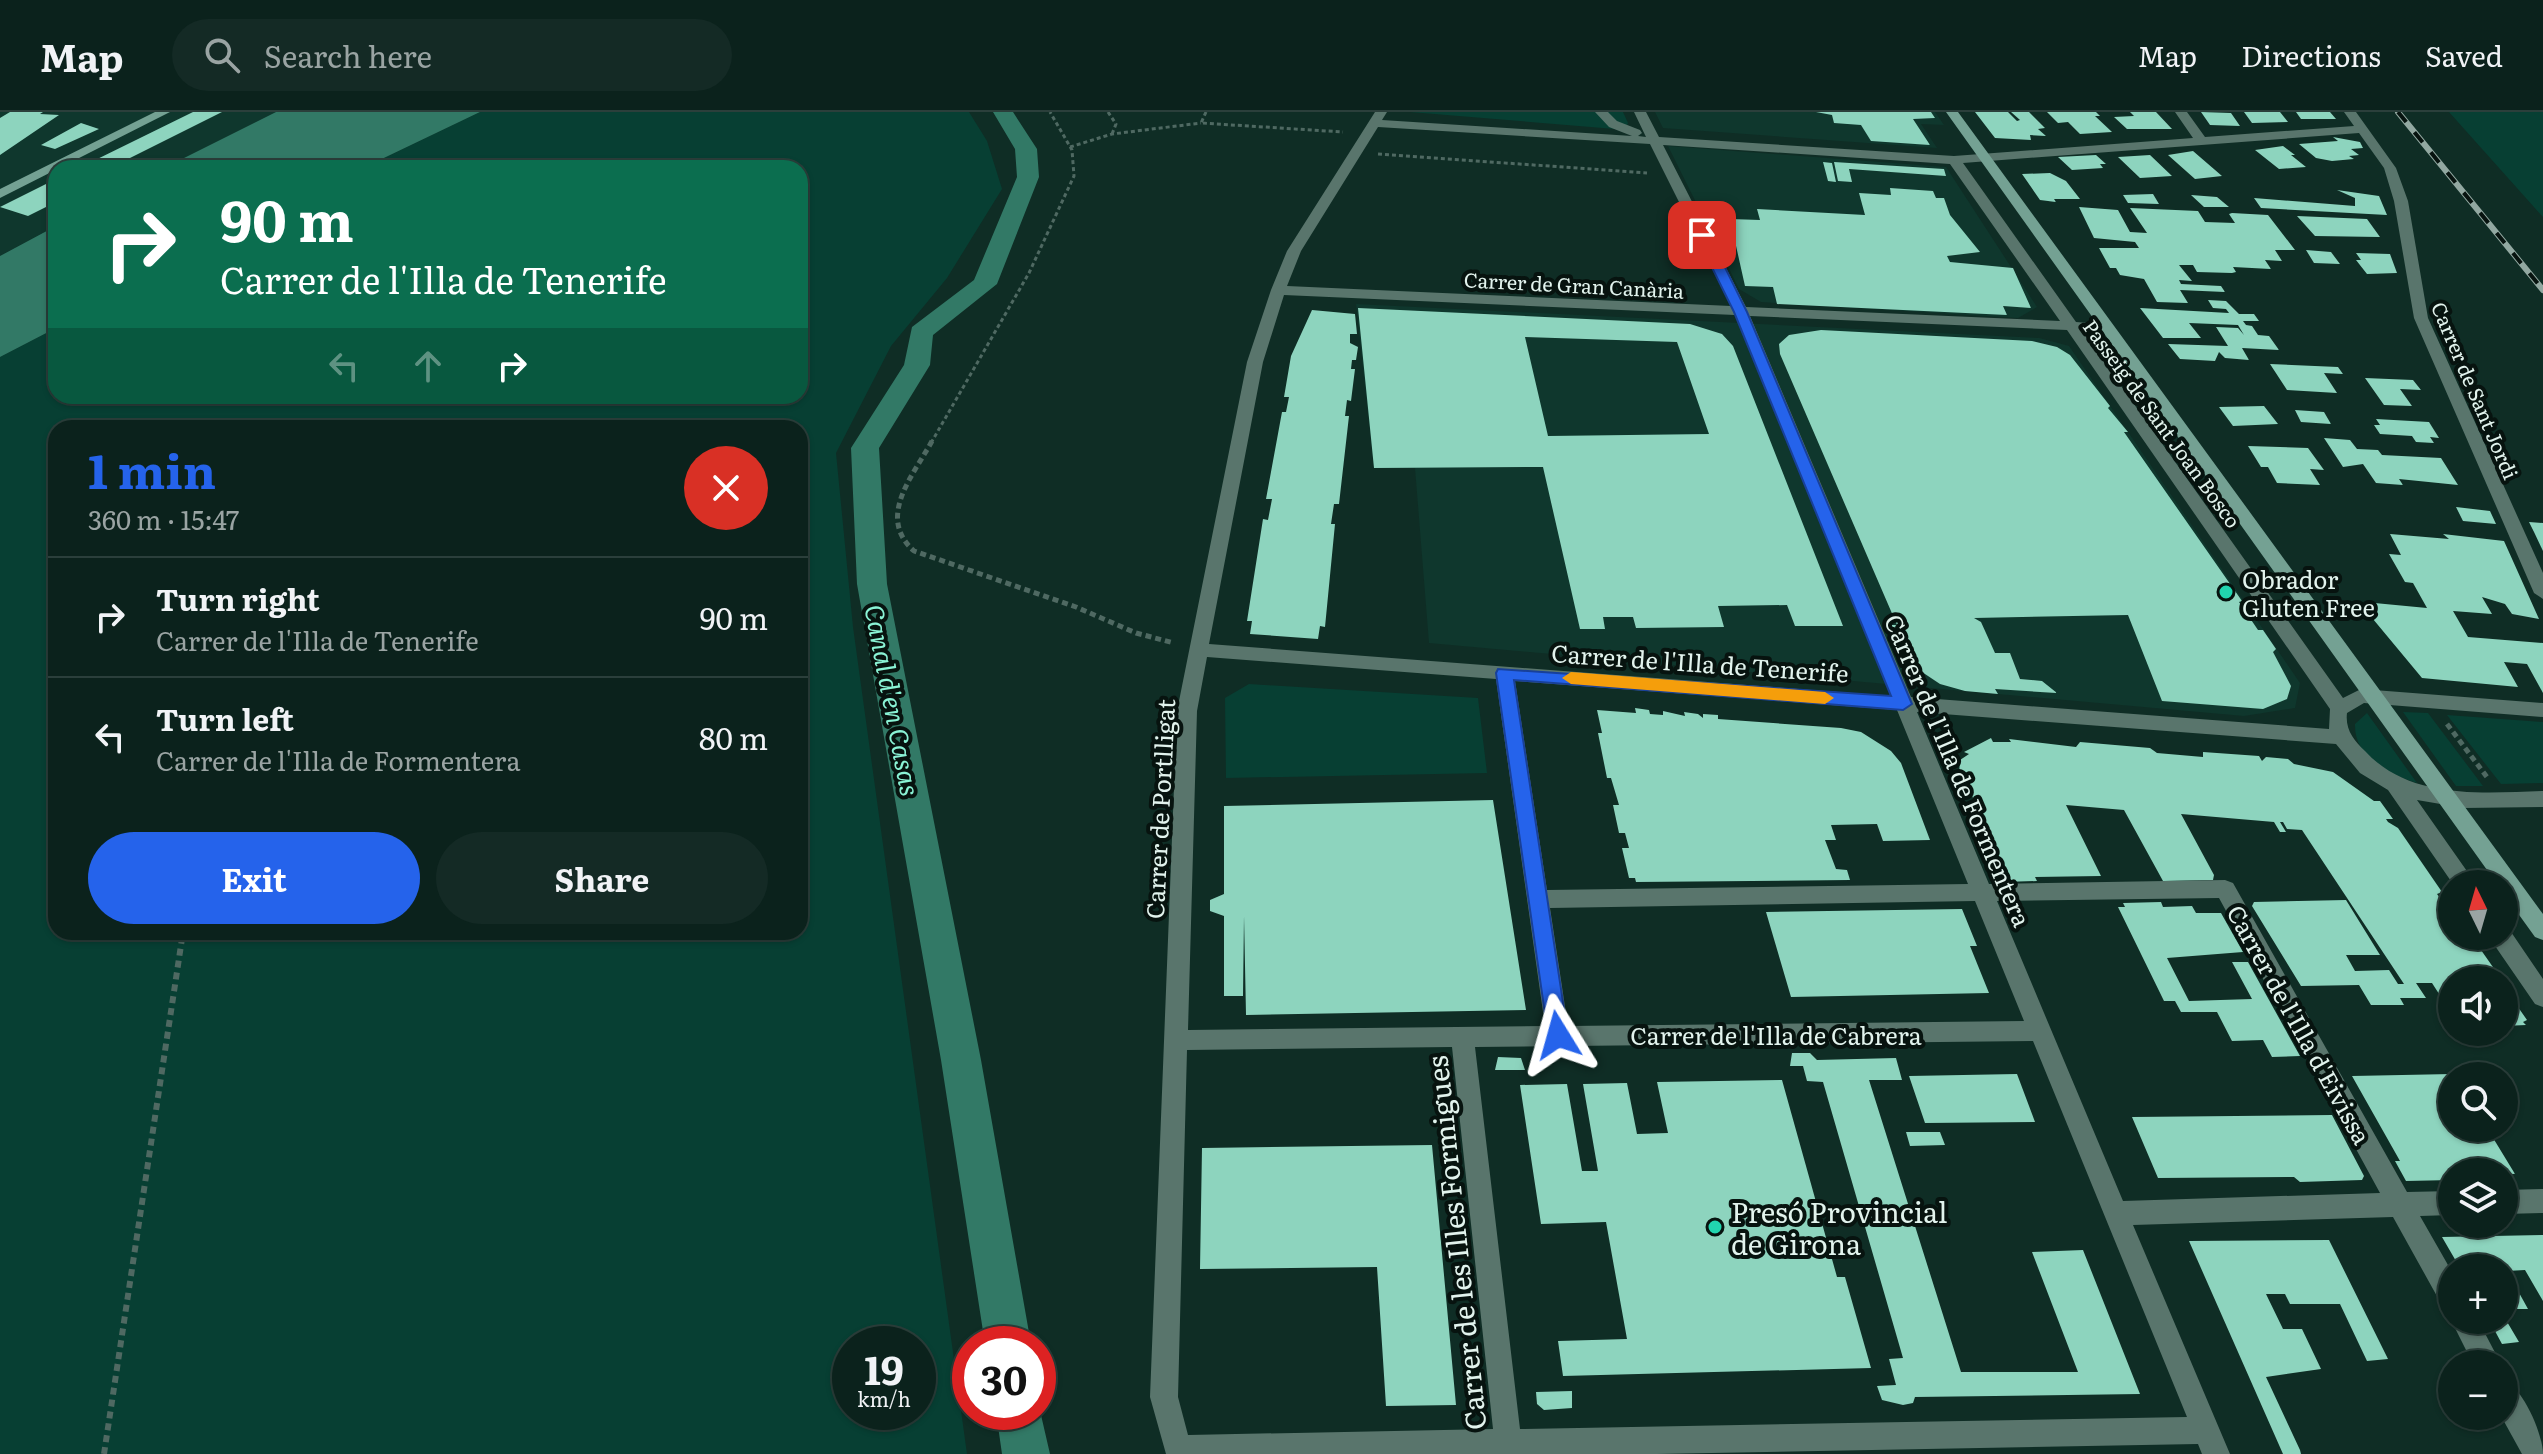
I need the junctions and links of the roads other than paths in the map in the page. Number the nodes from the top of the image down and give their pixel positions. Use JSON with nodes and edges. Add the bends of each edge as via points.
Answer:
{"nodes":[{"id":1,"x":164,"y":112,"type":"edge"},
{"id":2,"x":1601,"y":112,"type":"edge"},
{"id":3,"x":1640,"y":112,"type":"edge"},
{"id":4,"x":1952,"y":112,"type":"edge"},
{"id":5,"x":2181,"y":112,"type":"edge"},
{"id":6,"x":2350,"y":112,"type":"edge"},
{"id":7,"x":1377,"y":118,"type":"edge"},
{"id":8,"x":2363,"y":129,"type":"junction"},
{"id":9,"x":1654,"y":139,"type":"junction"},
{"id":10,"x":2201,"y":140,"type":"junction"},
{"id":11,"x":1984,"y":157,"type":"junction"},
{"id":12,"x":68,"y":160,"type":"edge"},
{"id":13,"x":1954,"y":160,"type":"junction"},
{"id":14,"x":48,"y":170,"type":"edge"},
{"id":15,"x":0,"y":194,"type":"edge"},
{"id":16,"x":1278,"y":290,"type":"junction"},
{"id":17,"x":1741,"y":312,"type":"junction"},
{"id":18,"x":2070,"y":327,"type":"junction"},
{"id":19,"x":2108,"y":328,"type":"junction"},
{"id":20,"x":2543,"y":593,"type":"edge"},
{"id":21,"x":1198,"y":650,"type":"junction"},
{"id":22,"x":1504,"y":673,"type":"junction"},
{"id":23,"x":2372,"y":695,"type":"junction"},
{"id":24,"x":1903,"y":704,"type":"junction"},
{"id":25,"x":2340,"y":708,"type":"junction"},
{"id":26,"x":2543,"y":710,"type":"edge"},
{"id":27,"x":2341,"y":737,"type":"junction"},
{"id":28,"x":2396,"y":786,"type":"junction"},
{"id":29,"x":2448,"y":799,"type":"junction"},
{"id":30,"x":2543,"y":799,"type":"edge"},
{"id":31,"x":2455,"y":870,"type":"edge"},
{"id":32,"x":1982,"y":893,"type":"junction"},
{"id":33,"x":1538,"y":899,"type":"junction"},
{"id":34,"x":2543,"y":931,"type":"edge"},
{"id":35,"x":2511,"y":950,"type":"edge"},
{"id":36,"x":2543,"y":997,"type":"edge"},
{"id":37,"x":2040,"y":1031,"type":"junction"},
{"id":38,"x":1558,"y":1035,"type":"junction"},
{"id":39,"x":1462,"y":1036,"type":"junction"},
{"id":40,"x":1176,"y":1040,"type":"junction"},
{"id":41,"x":2543,"y":1201,"type":"edge"},
{"id":42,"x":2518,"y":1202,"type":"edge"},
{"id":43,"x":2438,"y":1204,"type":"edge"},
{"id":44,"x":2401,"y":1205,"type":"junction"},
{"id":45,"x":2115,"y":1213,"type":"junction"},
{"id":46,"x":2438,"y":1272,"type":"edge"},
{"id":47,"x":2518,"y":1419,"type":"edge"},
{"id":48,"x":2211,"y":1442,"type":"edge"},
{"id":49,"x":1508,"y":1443,"type":"junction"},
{"id":50,"x":2537,"y":1454,"type":"edge"}],
"edges":[{"from":1,"to":12,"type":"street"},
{"from":2,"to":9,"type":"street","via":[[1613,124]]},
{"from":3,"to":9,"type":"street","name":"Carrer de l'Illa de Formentera"},
{"from":4,"to":11,"type":"street"},
{"from":5,"to":10,"type":"street"},
{"from":6,"to":8,"type":"street","name":"Carrer de Sant Jordi"},
{"from":7,"to":9,"type":"street"},
{"from":7,"to":16,"type":"street","name":"Carrer de Portlligat","via":[[1294,251]]},
{"from":8,"to":10,"type":"street"},
{"from":8,"to":20,"type":"street","name":"Carrer de Sant Jordi","via":[[2383,155],[2401,201],[2421,318]]},
{"from":9,"to":13,"type":"street"},
{"from":9,"to":17,"type":"street","name":"Carrer de l'Illa de Formentera"},
{"from":10,"to":11,"type":"street"},
{"from":11,"to":13,"type":"street"},
{"from":11,"to":19,"type":"street"},
{"from":13,"to":18,"type":"street","name":"Passeig de Sant Joan Bosco"},
{"from":14,"to":15,"type":"street"},
{"from":16,"to":17,"type":"street","name":"Carrer de Gran Canària"},
{"from":16,"to":21,"type":"street","name":"Carrer de Portlligat","via":[[1255,362]]},
{"from":17,"to":18,"type":"street","name":"Carrer de Gran Canària"},
{"from":17,"to":24,"type":"street","name":"Carrer de l'Illa de Formentera"},
{"from":18,"to":19,"type":"street","name":"Carrer de Gran Canària"},
{"from":18,"to":25,"type":"street","name":"Passeig de Sant Joan Bosco"},
{"from":19,"to":23,"type":"street"},
{"from":21,"to":22,"type":"street","name":"Carrer de l'Illa de Tenerife"},
{"from":21,"to":40,"type":"street","name":"Carrer de Portlligat","via":[[1187,711]]},
{"from":22,"to":24,"type":"street","name":"Carrer de l'Illa de Tenerife"},
{"from":22,"to":33,"type":"street"},
{"from":23,"to":25,"type":"street"},
{"from":23,"to":26,"type":"street"},
{"from":23,"to":29,"type":"street"},
{"from":24,"to":27,"type":"street","name":"Carrer de l'Illa de Tenerife"},
{"from":24,"to":32,"type":"street","name":"Carrer de l'Illa de Formentera"},
{"from":25,"to":27,"type":"street"},
{"from":27,"to":28,"type":"street","via":[[2365,764]]},
{"from":28,"to":29,"type":"street"},
{"from":28,"to":31,"type":"street"},
{"from":29,"to":30,"type":"street"},
{"from":29,"to":34,"type":"street"},
{"from":32,"to":33,"type":"street","name":"Carrer de l'Illa d'Eivissa"},
{"from":32,"to":37,"type":"street","name":"Carrer de l'Illa de Formentera"},
{"from":32,"to":44,"type":"street","name":"Carrer de l'Illa d'Eivissa","via":[[2225,889]]},
{"from":33,"to":38,"type":"street"},
{"from":35,"to":36,"type":"street"},
{"from":37,"to":38,"type":"street","name":"Carrer de l'Illa de Cabrera"},
{"from":37,"to":45,"type":"street","name":"Carrer de l'Illa de Formentera"},
{"from":38,"to":39,"type":"street","name":"Carrer de l'Illa de Cabrera"},
{"from":39,"to":40,"type":"street","name":"Carrer de l'Illa de Cabrera"},
{"from":39,"to":49,"type":"street","name":"Carrer de les Illes Formigues"},
{"from":40,"to":49,"type":"street","name":"Carrer de Portlligat","via":[[1164,1397],[1178,1449]]},
{"from":41,"to":42,"type":"street"},
{"from":43,"to":44,"type":"street"},
{"from":44,"to":45,"type":"street"},
{"from":44,"to":46,"type":"street","name":"Carrer de l'Illa d'Eivissa"},
{"from":45,"to":48,"type":"street","name":"Carrer de l'Illa de Formentera"},
{"from":47,"to":50,"type":"street"},
{"from":48,"to":49,"type":"street"}]}
